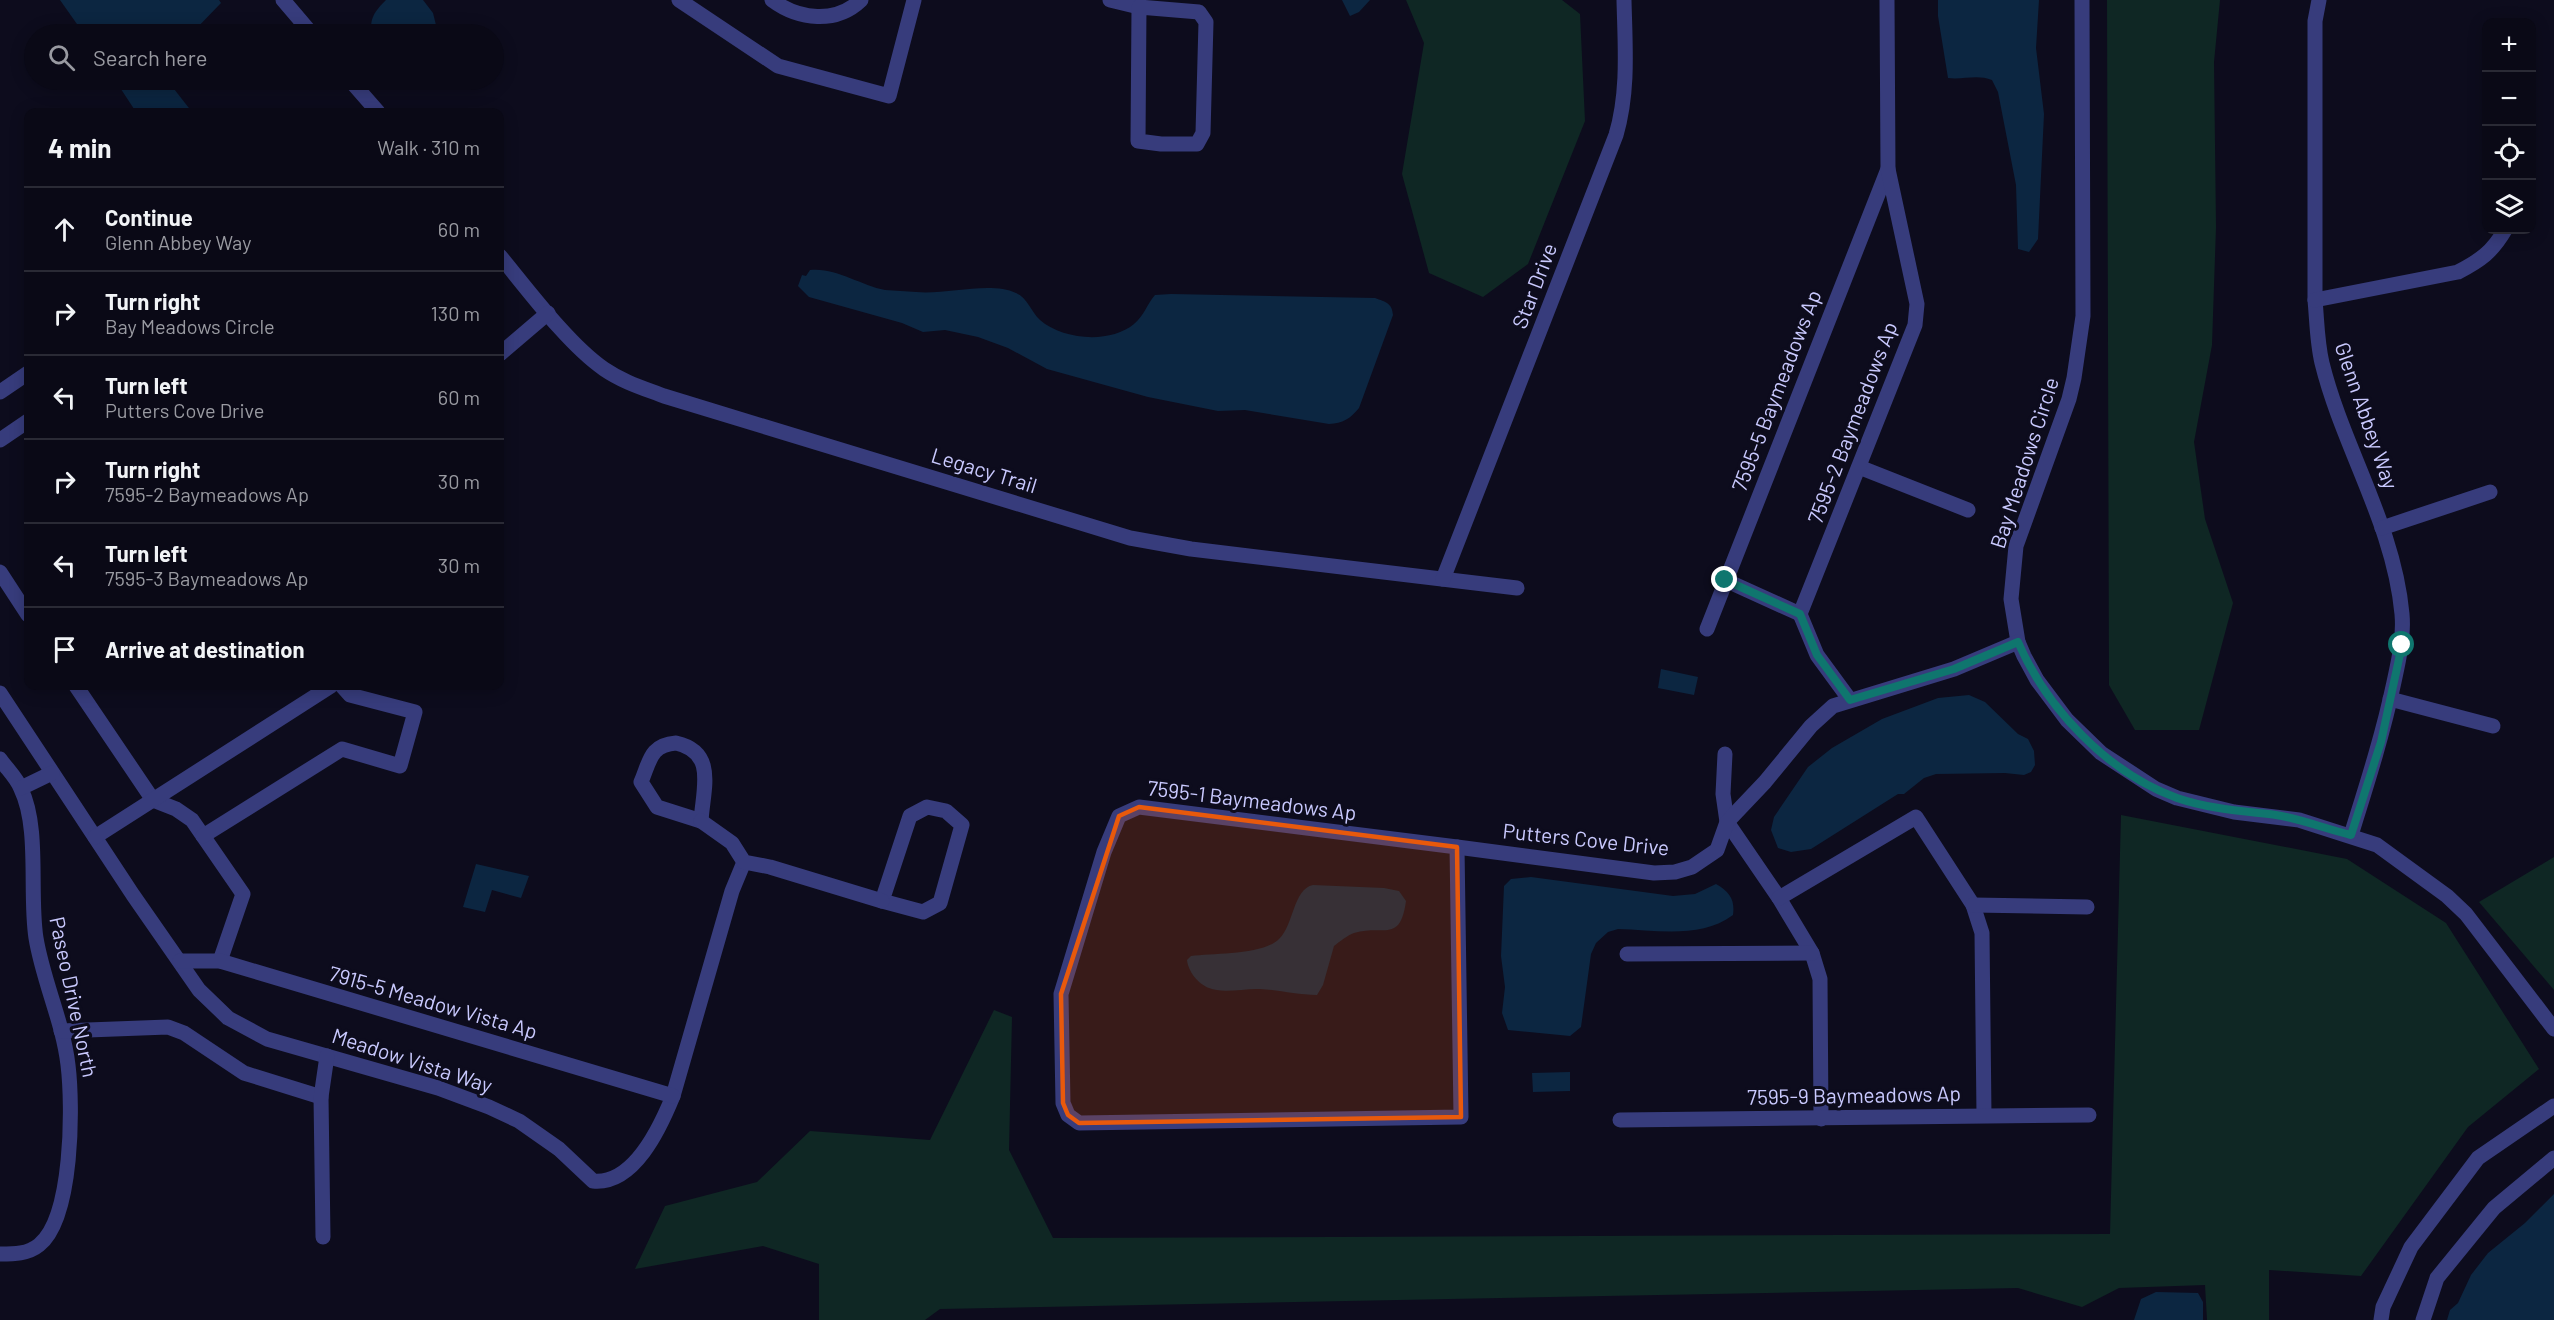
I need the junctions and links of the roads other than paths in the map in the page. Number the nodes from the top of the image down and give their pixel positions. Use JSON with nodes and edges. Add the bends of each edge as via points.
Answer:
{"nodes":[{"id":1,"x":282,"y":0,"type":"edge"},
{"id":2,"x":679,"y":0,"type":"edge"},
{"id":3,"x":772,"y":0,"type":"edge"},
{"id":4,"x":861,"y":0,"type":"edge"},
{"id":5,"x":914,"y":0,"type":"edge"},
{"id":6,"x":1110,"y":0,"type":"edge"},
{"id":7,"x":1624,"y":0,"type":"edge"},
{"id":8,"x":1887,"y":0,"type":"edge"},
{"id":9,"x":2082,"y":0,"type":"edge"},
{"id":10,"x":2319,"y":0,"type":"edge"},
{"id":11,"x":1138,"y":7,"type":"junction"},
{"id":12,"x":303,"y":24,"type":"edge"},
{"id":13,"x":359,"y":90,"type":"edge"},
{"id":14,"x":374,"y":108,"type":"edge"},
{"id":15,"x":1888,"y":169,"type":"junction"},
{"id":16,"x":2503,"y":234,"type":"edge"},
{"id":17,"x":504,"y":261,"type":"edge"},
{"id":18,"x":2315,"y":300,"type":"junction"},
{"id":19,"x":548,"y":313,"type":"junction"},
{"id":20,"x":504,"y":351,"type":"edge"},
{"id":21,"x":24,"y":377,"type":"edge"},
{"id":22,"x":0,"y":392,"type":"edge"},
{"id":23,"x":24,"y":424,"type":"edge"},
{"id":24,"x":0,"y":440,"type":"edge"},
{"id":25,"x":1859,"y":467,"type":"junction"},
{"id":26,"x":2490,"y":492,"type":"dead end"},
{"id":27,"x":1968,"y":510,"type":"dead end"},
{"id":28,"x":2382,"y":528,"type":"junction"},
{"id":29,"x":0,"y":572,"type":"edge"},
{"id":30,"x":1443,"y":579,"type":"junction"},
{"id":31,"x":1725,"y":580,"type":"junction"},
{"id":32,"x":1517,"y":588,"type":"dead end"},
{"id":33,"x":24,"y":609,"type":"edge"},
{"id":34,"x":1800,"y":614,"type":"junction"},
{"id":35,"x":1707,"y":629,"type":"dead end"},
{"id":36,"x":2018,"y":642,"type":"junction"},
{"id":37,"x":79,"y":690,"type":"edge"},
{"id":38,"x":325,"y":690,"type":"edge"},
{"id":39,"x":346,"y":690,"type":"edge"},
{"id":40,"x":0,"y":693,"type":"edge"},
{"id":41,"x":2390,"y":699,"type":"junction"},
{"id":42,"x":1850,"y":700,"type":"junction"},
{"id":43,"x":2493,"y":726,"type":"dead end"},
{"id":44,"x":1725,"y":754,"type":"dead end"},
{"id":45,"x":0,"y":759,"type":"edge"},
{"id":46,"x":52,"y":773,"type":"junction"},
{"id":47,"x":21,"y":788,"type":"junction"},
{"id":48,"x":153,"y":800,"type":"junction"},
{"id":49,"x":701,"y":821,"type":"junction"},
{"id":50,"x":1726,"y":822,"type":"junction"},
{"id":51,"x":2351,"y":835,"type":"junction"},
{"id":52,"x":203,"y":836,"type":"junction"},
{"id":53,"x":95,"y":837,"type":"junction"},
{"id":54,"x":1457,"y":847,"type":"junction"},
{"id":55,"x":744,"y":862,"type":"junction"},
{"id":56,"x":1779,"y":898,"type":"junction"},
{"id":57,"x":882,"y":901,"type":"junction"},
{"id":58,"x":1973,"y":906,"type":"junction"},
{"id":59,"x":2087,"y":907,"type":"dead end"},
{"id":60,"x":1812,"y":953,"type":"junction"},
{"id":61,"x":1627,"y":954,"type":"dead end"},
{"id":62,"x":180,"y":962,"type":"junction"},
{"id":63,"x":220,"y":962,"type":"junction"},
{"id":64,"x":2554,"y":1029,"type":"edge"},
{"id":65,"x":61,"y":1031,"type":"junction"},
{"id":66,"x":327,"y":1056,"type":"junction"},
{"id":67,"x":673,"y":1096,"type":"junction"},
{"id":68,"x":321,"y":1097,"type":"junction"},
{"id":69,"x":2554,"y":1106,"type":"edge"},
{"id":70,"x":1984,"y":1115,"type":"junction"},
{"id":71,"x":2089,"y":1115,"type":"dead end"},
{"id":72,"x":1821,"y":1119,"type":"junction"},
{"id":73,"x":1620,"y":1120,"type":"dead end"},
{"id":74,"x":2554,"y":1158,"type":"edge"},
{"id":75,"x":323,"y":1237,"type":"dead end"},
{"id":76,"x":0,"y":1254,"type":"edge"},
{"id":77,"x":2381,"y":1320,"type":"edge"},
{"id":78,"x":2423,"y":1320,"type":"edge"}],
"edges":[{"from":1,"to":12,"type":"street"},
{"from":2,"to":5,"type":"street","via":[[778,66],[889,96]]},
{"from":3,"to":4,"type":"street","via":[[784,9],[823,17],[840,16]]},
{"from":6,"to":11,"type":"street"},
{"from":7,"to":30,"type":"street","name":"Star Drive","via":[[1623,113]]},
{"from":8,"to":15,"type":"street","name":"7595-2 Baymeadows Ap"},
{"from":9,"to":36,"type":"street","name":"Bay Meadows Circle","via":[[2082,325],[2069,399],[2016,546],[2011,599]]},
{"from":10,"to":18,"type":"street","name":"Glenn Abbey Way"},
{"from":11,"to":11,"type":"street","via":[[1199,12],[1206,22],[1203,133],[1197,144],[1138,141]]},
{"from":13,"to":14,"type":"street"},
{"from":15,"to":25,"type":"street","name":"7595-2 Baymeadows Ap","via":[[1917,304],[1912,336]]},
{"from":15,"to":31,"type":"street","name":"7595-5 Baymeadows Ap"},
{"from":16,"to":18,"type":"street","via":[[2479,261],[2458,272]]},
{"from":17,"to":19,"type":"street","name":"Legacy Trail"},
{"from":18,"to":28,"type":"street","name":"Glenn Abbey Way","via":[[2322,364]]},
{"from":19,"to":20,"type":"street"},
{"from":19,"to":30,"type":"street","name":"Legacy Trail","via":[[603,368],[631,384],[1130,538]]},
{"from":21,"to":22,"type":"street"},
{"from":23,"to":24,"type":"street"},
{"from":25,"to":27,"type":"street"},
{"from":25,"to":34,"type":"street","name":"7595-2 Baymeadows Ap"},
{"from":26,"to":28,"type":"street"},
{"from":28,"to":41,"type":"street","name":"Glenn Abbey Way","via":[[2397,577],[2402,616],[2402,645]]},
{"from":29,"to":33,"type":"street"},
{"from":30,"to":32,"type":"street","name":"Legacy Trail"},
{"from":31,"to":34,"type":"street"},
{"from":31,"to":35,"type":"street","name":"7595-5 Baymeadows Ap"},
{"from":34,"to":42,"type":"street","via":[[1817,655]]},
{"from":36,"to":42,"type":"street","name":"Putters Cove Drive","via":[[1954,669]]},
{"from":36,"to":51,"type":"street","name":"Bay Meadows Circle","via":[[2037,680],[2067,720],[2100,753],[2156,789],[2234,812],[2299,819]]},
{"from":37,"to":48,"type":"street"},
{"from":38,"to":48,"type":"street"},
{"from":39,"to":52,"type":"street","via":[[350,695],[415,712],[400,766],[342,749]]},
{"from":40,"to":46,"type":"street","name":"Meadow Vista Way"},
{"from":41,"to":43,"type":"street"},
{"from":41,"to":51,"type":"street","name":"Glenn Abbey Way","via":[[2381,742]]},
{"from":42,"to":50,"type":"street","name":"Putters Cove Drive","via":[[1833,706],[1811,726]]},
{"from":44,"to":50,"type":"street"},
{"from":45,"to":47,"type":"street","name":"Paseo Drive North"},
{"from":46,"to":47,"type":"street"},
{"from":46,"to":53,"type":"street","name":"Meadow Vista Way"},
{"from":47,"to":65,"type":"street","name":"Paseo Drive North","via":[[31,833],[36,938]]},
{"from":48,"to":52,"type":"street","via":[[192,819]]},
{"from":48,"to":53,"type":"street"},
{"from":49,"to":49,"type":"street","via":[[657,807],[641,782],[654,750],[664,744],[688,746],[699,754],[705,766]]},
{"from":49,"to":55,"type":"street","via":[[732,843]]},
{"from":50,"to":54,"type":"street","name":"Putters Cove Drive","via":[[1717,850],[1692,867],[1675,872],[1654,873]]},
{"from":50,"to":56,"type":"street"},
{"from":51,"to":64,"type":"street","name":"Bay Meadows Circle","via":[[2377,844],[2466,914]]},
{"from":52,"to":63,"type":"street","via":[[243,894]]},
{"from":53,"to":62,"type":"street","name":"Meadow Vista Way"},
{"from":54,"to":54,"type":"street","name":"7595-1 Baymeadows Ap","via":[[1139,807],[1119,816],[1104,852],[1061,994],[1063,1103],[1068,1115],[1079,1123],[1461,1117]]},
{"from":55,"to":57,"type":"street"},
{"from":55,"to":67,"type":"street","name":"Meadow Vista Way","via":[[732,891]]},
{"from":56,"to":58,"type":"street","via":[[1916,817]]},
{"from":56,"to":60,"type":"street"},
{"from":57,"to":57,"type":"street","via":[[922,912],[940,903],[962,825],[946,811],[927,807],[910,816]]},
{"from":58,"to":59,"type":"street"},
{"from":58,"to":70,"type":"street","via":[[1982,933]]},
{"from":60,"to":61,"type":"street"},
{"from":60,"to":72,"type":"street","via":[[1820,978]]},
{"from":62,"to":63,"type":"street","name":"7915-5 Meadow Vista Ap"},
{"from":62,"to":66,"type":"street","name":"Meadow Vista Way","via":[[199,990],[228,1018],[267,1039]]},
{"from":63,"to":67,"type":"street","name":"7915-5 Meadow Vista Ap"},
{"from":65,"to":68,"type":"street","via":[[168,1027],[184,1033],[244,1073]]},
{"from":65,"to":76,"type":"street","name":"Paseo Drive North","via":[[68,1064],[71,1136],[61,1199],[51,1228],[40,1244],[27,1252]]},
{"from":66,"to":67,"type":"street","name":"Meadow Vista Way","via":[[438,1088],[519,1121],[559,1149],[593,1181],[613,1180],[624,1174],[651,1140]]},
{"from":66,"to":68,"type":"street"},
{"from":68,"to":75,"type":"street"},
{"from":69,"to":77,"type":"street","via":[[2478,1158],[2411,1247],[2383,1307]]},
{"from":70,"to":71,"type":"street","name":"7595-9 Baymeadows Ap"},
{"from":70,"to":72,"type":"street","name":"7595-9 Baymeadows Ap"},
{"from":72,"to":73,"type":"street","name":"7595-9 Baymeadows Ap"},
{"from":74,"to":78,"type":"street","via":[[2494,1208],[2437,1278]]}]}
